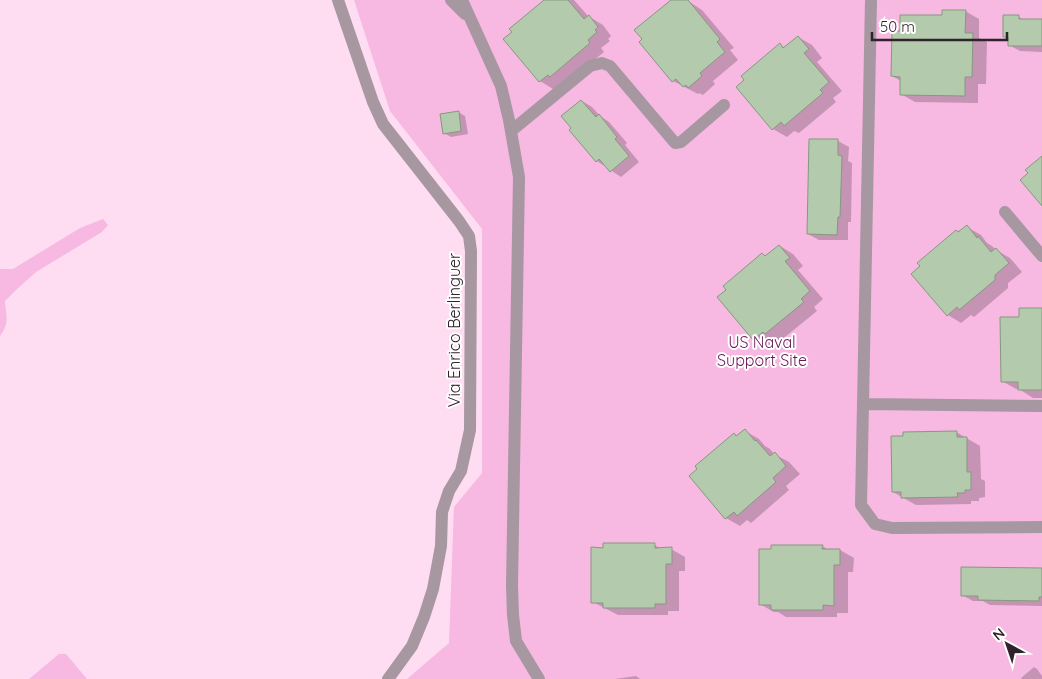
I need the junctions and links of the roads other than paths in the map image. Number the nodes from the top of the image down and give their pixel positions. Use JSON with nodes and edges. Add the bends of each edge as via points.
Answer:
{"nodes":[{"id":1,"x":338,"y":0,"type":"edge"},
{"id":2,"x":451,"y":0,"type":"edge"},
{"id":3,"x":462,"y":0,"type":"edge"},
{"id":4,"x":871,"y":0,"type":"edge"},
{"id":5,"x":471,"y":20,"type":"junction"},
{"id":6,"x":724,"y":105,"type":"dead end"},
{"id":7,"x":511,"y":131,"type":"junction"},
{"id":8,"x":1005,"y":212,"type":"dead end"},
{"id":9,"x":1042,"y":256,"type":"edge"},
{"id":10,"x":864,"y":404,"type":"junction"},
{"id":11,"x":1042,"y":406,"type":"edge"},
{"id":12,"x":1042,"y":527,"type":"edge"},
{"id":13,"x":388,"y":679,"type":"edge"},
{"id":14,"x":539,"y":679,"type":"edge"}],
"edges":[{"from":1,"to":13,"type":"street","name":"Via Enrico Berlinguer","via":[[383,124],[459,221],[468,236],[471,251],[470,430],[462,471],[449,491],[442,512],[441,546],[433,589],[412,646]]},
{"from":2,"to":5,"type":"street"},
{"from":3,"to":5,"type":"street"},
{"from":4,"to":10,"type":"street"},
{"from":5,"to":7,"type":"street","via":[[501,86]]},
{"from":6,"to":7,"type":"street","via":[[681,142],[675,143],[610,66],[602,63],[590,66]]},
{"from":7,"to":14,"type":"street","via":[[519,178],[513,615],[516,641]]},
{"from":8,"to":9,"type":"street"},
{"from":10,"to":11,"type":"street"},
{"from":10,"to":12,"type":"street","via":[[862,505],[875,524],[892,528]]}]}
